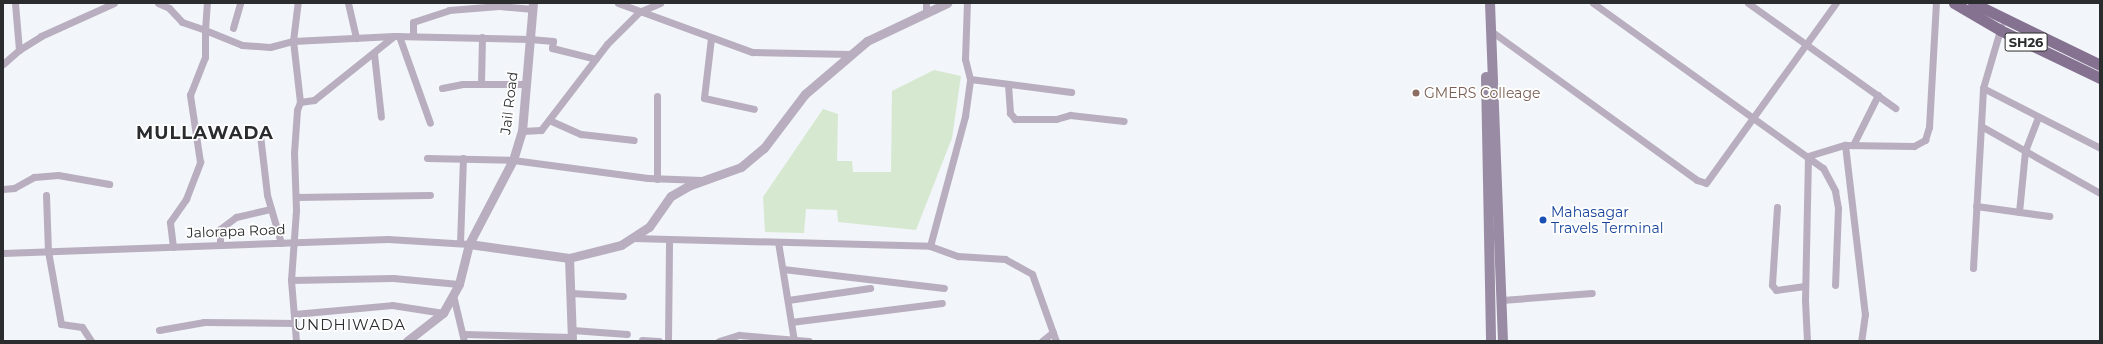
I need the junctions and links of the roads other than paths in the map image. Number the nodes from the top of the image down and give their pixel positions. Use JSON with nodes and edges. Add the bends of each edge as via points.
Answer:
{"nodes":[{"id":1,"x":15,"y":3,"type":"edge"},
{"id":2,"x":114,"y":3,"type":"edge"},
{"id":3,"x":158,"y":3,"type":"edge"},
{"id":4,"x":207,"y":3,"type":"edge"},
{"id":5,"x":240,"y":3,"type":"edge"},
{"id":6,"x":298,"y":3,"type":"edge"},
{"id":7,"x":348,"y":3,"type":"edge"},
{"id":8,"x":618,"y":3,"type":"edge"},
{"id":9,"x":660,"y":3,"type":"edge"},
{"id":10,"x":947,"y":3,"type":"edge"},
{"id":11,"x":967,"y":3,"type":"edge"},
{"id":12,"x":1484,"y":3,"type":"edge"},
{"id":13,"x":1490,"y":3,"type":"edge"},
{"id":14,"x":1593,"y":3,"type":"edge"},
{"id":15,"x":1748,"y":3,"type":"edge"},
{"id":16,"x":1836,"y":3,"type":"edge"},
{"id":17,"x":1936,"y":3,"type":"edge"},
{"id":18,"x":1954,"y":3,"type":"edge"},
{"id":19,"x":1973,"y":3,"type":"edge"},
{"id":20,"x":533,"y":6,"type":"edge"},
{"id":21,"x":926,"y":7,"type":"edge"},
{"id":22,"x":638,"y":12,"type":"junction"},
{"id":23,"x":2003,"y":19,"type":"junction"},
{"id":24,"x":233,"y":28,"type":"dead end"},
{"id":25,"x":205,"y":30,"type":"junction"},
{"id":26,"x":2000,"y":30,"type":"junction"},
{"id":27,"x":1491,"y":31,"type":"junction"},
{"id":28,"x":396,"y":36,"type":"junction"},
{"id":29,"x":413,"y":36,"type":"junction"},
{"id":30,"x":482,"y":37,"type":"junction"},
{"id":31,"x":356,"y":38,"type":"junction"},
{"id":32,"x":530,"y":38,"type":"junction"},
{"id":33,"x":711,"y":38,"type":"junction"},
{"id":34,"x":293,"y":41,"type":"junction"},
{"id":35,"x":1808,"y":46,"type":"junction"},
{"id":36,"x":19,"y":50,"type":"junction"},
{"id":37,"x":374,"y":54,"type":"junction"},
{"id":38,"x":851,"y":54,"type":"junction"},
{"id":39,"x":596,"y":59,"type":"junction"},
{"id":40,"x":3,"y":64,"type":"edge"},
{"id":41,"x":2100,"y":65,"type":"edge"},
{"id":42,"x":970,"y":78,"type":"junction"},
{"id":43,"x":2100,"y":78,"type":"edge"},
{"id":44,"x":481,"y":84,"type":"junction"},
{"id":45,"x":526,"y":84,"type":"junction"},
{"id":46,"x":1008,"y":84,"type":"junction"},
{"id":47,"x":442,"y":88,"type":"dead end"},
{"id":48,"x":1983,"y":88,"type":"junction"},
{"id":49,"x":1070,"y":92,"type":"dead end"},
{"id":50,"x":1878,"y":95,"type":"junction"},
{"id":51,"x":657,"y":96,"type":"dead end"},
{"id":52,"x":300,"y":102,"type":"junction"},
{"id":53,"x":1895,"y":108,"type":"dead end"},
{"id":54,"x":754,"y":109,"type":"dead end"},
{"id":55,"x":2038,"y":116,"type":"junction"},
{"id":56,"x":381,"y":117,"type":"dead end"},
{"id":57,"x":1755,"y":117,"type":"junction"},
{"id":58,"x":549,"y":120,"type":"junction"},
{"id":59,"x":1124,"y":122,"type":"dead end"},
{"id":60,"x":430,"y":123,"type":"dead end"},
{"id":61,"x":1981,"y":126,"type":"junction"},
{"id":62,"x":522,"y":131,"type":"junction"},
{"id":63,"x":260,"y":134,"type":"dead end"},
{"id":64,"x":634,"y":140,"type":"dead end"},
{"id":65,"x":1849,"y":145,"type":"junction"},
{"id":66,"x":2100,"y":148,"type":"edge"},
{"id":67,"x":2025,"y":151,"type":"junction"},
{"id":68,"x":1808,"y":156,"type":"junction"},
{"id":69,"x":427,"y":158,"type":"dead end"},
{"id":70,"x":463,"y":158,"type":"junction"},
{"id":71,"x":513,"y":160,"type":"junction"},
{"id":72,"x":657,"y":179,"type":"junction"},
{"id":73,"x":706,"y":180,"type":"junction"},
{"id":74,"x":109,"y":184,"type":"dead end"},
{"id":75,"x":3,"y":189,"type":"edge"},
{"id":76,"x":2100,"y":193,"type":"edge"},
{"id":77,"x":46,"y":195,"type":"dead end"},
{"id":78,"x":430,"y":195,"type":"dead end"},
{"id":79,"x":296,"y":197,"type":"junction"},
{"id":80,"x":1976,"y":206,"type":"junction"},
{"id":81,"x":1777,"y":207,"type":"dead end"},
{"id":82,"x":271,"y":209,"type":"junction"},
{"id":83,"x":2019,"y":212,"type":"junction"},
{"id":84,"x":2049,"y":216,"type":"dead end"},
{"id":85,"x":632,"y":238,"type":"junction"},
{"id":86,"x":669,"y":238,"type":"junction"},
{"id":87,"x":292,"y":242,"type":"junction"},
{"id":88,"x":778,"y":242,"type":"junction"},
{"id":89,"x":281,"y":243,"type":"junction"},
{"id":90,"x":464,"y":244,"type":"junction"},
{"id":91,"x":220,"y":245,"type":"junction"},
{"id":92,"x":930,"y":246,"type":"junction"},
{"id":93,"x":173,"y":247,"type":"junction"},
{"id":94,"x":48,"y":251,"type":"junction"},
{"id":95,"x":3,"y":253,"type":"edge"},
{"id":96,"x":570,"y":258,"type":"junction"},
{"id":97,"x":1973,"y":268,"type":"dead end"},
{"id":98,"x":783,"y":269,"type":"junction"},
{"id":99,"x":291,"y":280,"type":"junction"},
{"id":100,"x":459,"y":284,"type":"junction"},
{"id":101,"x":1835,"y":285,"type":"dead end"},
{"id":102,"x":1805,"y":286,"type":"junction"},
{"id":103,"x":870,"y":288,"type":"dead end"},
{"id":104,"x":944,"y":288,"type":"dead end"},
{"id":105,"x":571,"y":293,"type":"junction"},
{"id":106,"x":1592,"y":293,"type":"dead end"},
{"id":107,"x":453,"y":294,"type":"junction"},
{"id":108,"x":623,"y":296,"type":"dead end"},
{"id":109,"x":788,"y":300,"type":"junction"},
{"id":110,"x":1502,"y":300,"type":"junction"},
{"id":111,"x":942,"y":303,"type":"dead end"},
{"id":112,"x":442,"y":313,"type":"junction"},
{"id":113,"x":294,"y":314,"type":"junction"},
{"id":114,"x":791,"y":322,"type":"junction"},
{"id":115,"x":295,"y":323,"type":"junction"},
{"id":116,"x":159,"y":330,"type":"dead end"},
{"id":117,"x":1052,"y":332,"type":"junction"},
{"id":118,"x":627,"y":334,"type":"dead end"},
{"id":119,"x":572,"y":336,"type":"edge"},
{"id":120,"x":463,"y":337,"type":"edge"},
{"id":121,"x":642,"y":340,"type":"dead end"},
{"id":122,"x":794,"y":340,"type":"edge"},
{"id":123,"x":91,"y":341,"type":"edge"},
{"id":124,"x":296,"y":341,"type":"edge"},
{"id":125,"x":407,"y":341,"type":"edge"},
{"id":126,"x":660,"y":341,"type":"edge"},
{"id":127,"x":668,"y":341,"type":"edge"},
{"id":128,"x":719,"y":341,"type":"edge"},
{"id":129,"x":809,"y":341,"type":"edge"},
{"id":130,"x":1042,"y":341,"type":"edge"},
{"id":131,"x":1056,"y":341,"type":"edge"},
{"id":132,"x":1491,"y":341,"type":"edge"},
{"id":133,"x":1503,"y":341,"type":"edge"},
{"id":134,"x":1807,"y":341,"type":"edge"},
{"id":135,"x":1861,"y":341,"type":"edge"}],
"edges":[{"from":1,"to":36,"type":"street"},
{"from":2,"to":36,"type":"street","via":[[41,36]]},
{"from":3,"to":25,"type":"street","via":[[169,8],[182,22]]},
{"from":4,"to":25,"type":"street"},
{"from":5,"to":24,"type":"street"},
{"from":6,"to":34,"type":"street"},
{"from":7,"to":31,"type":"street"},
{"from":8,"to":22,"type":"street"},
{"from":9,"to":22,"type":"street"},
{"from":10,"to":21,"type":"street"},
{"from":11,"to":42,"type":"street","via":[[964,59]]},
{"from":12,"to":132,"type":"main road"},
{"from":13,"to":27,"type":"main road"},
{"from":14,"to":57,"type":"street"},
{"from":15,"to":35,"type":"street"},
{"from":16,"to":35,"type":"street"},
{"from":17,"to":65,"type":"street","via":[[1929,127],[1925,140],[1914,146]]},
{"from":18,"to":26,"type":"main road","number":"SH26"},
{"from":19,"to":23,"type":"main road","number":"SH26"},
{"from":20,"to":29,"type":"street","via":[[449,10],[413,22]]},
{"from":20,"to":32,"type":"street","name":"Jail Road"},
{"from":21,"to":38,"type":"street","via":[[867,41]]},
{"from":22,"to":33,"type":"street"},
{"from":22,"to":39,"type":"street"},
{"from":23,"to":26,"type":"street"},
{"from":23,"to":41,"type":"main road","number":"SH26"},
{"from":25,"to":34,"type":"street","via":[[242,45],[270,46]]},
{"from":25,"to":93,"type":"street","via":[[205,57],[190,95],[200,162],[186,199],[170,222]]},
{"from":26,"to":43,"type":"main road","number":"SH26"},
{"from":26,"to":48,"type":"street"},
{"from":27,"to":57,"type":"street","via":[[1698,180],[1706,183]]},
{"from":27,"to":110,"type":"main road"},
{"from":28,"to":29,"type":"street"},
{"from":28,"to":31,"type":"street"},
{"from":28,"to":37,"type":"street"},
{"from":28,"to":60,"type":"street"},
{"from":29,"to":30,"type":"street"},
{"from":30,"to":32,"type":"street"},
{"from":30,"to":44,"type":"street"},
{"from":31,"to":34,"type":"street"},
{"from":32,"to":39,"type":"street","via":[[553,41],[552,48]]},
{"from":32,"to":45,"type":"street","name":"Jail Road"},
{"from":33,"to":38,"type":"street","via":[[752,52]]},
{"from":33,"to":54,"type":"street","via":[[704,98]]},
{"from":34,"to":52,"type":"street"},
{"from":35,"to":50,"type":"street"},
{"from":35,"to":57,"type":"street"},
{"from":36,"to":40,"type":"street"},
{"from":37,"to":52,"type":"street","via":[[345,73],[314,100]]},
{"from":37,"to":56,"type":"street"},
{"from":38,"to":73,"type":"street","via":[[805,94],[764,148],[741,167]]},
{"from":39,"to":58,"type":"street"},
{"from":42,"to":46,"type":"street"},
{"from":42,"to":92,"type":"street","via":[[965,116]]},
{"from":44,"to":45,"type":"street"},
{"from":44,"to":47,"type":"street"},
{"from":45,"to":62,"type":"street","name":"Jail Road"},
{"from":46,"to":49,"type":"street"},
{"from":46,"to":59,"type":"street","via":[[1010,113],[1015,119],[1056,119],[1070,115]]},
{"from":48,"to":55,"type":"street"},
{"from":48,"to":61,"type":"street"},
{"from":50,"to":53,"type":"street"},
{"from":50,"to":65,"type":"street"},
{"from":51,"to":72,"type":"street"},
{"from":52,"to":79,"type":"street","via":[[297,110],[294,153]]},
{"from":55,"to":66,"type":"street"},
{"from":55,"to":67,"type":"street"},
{"from":57,"to":68,"type":"street"},
{"from":58,"to":62,"type":"street","via":[[541,130]]},
{"from":58,"to":64,"type":"street","via":[[581,134]]},
{"from":61,"to":67,"type":"street"},
{"from":61,"to":80,"type":"street"},
{"from":62,"to":71,"type":"street","name":"Jail Road"},
{"from":63,"to":82,"type":"street","via":[[263,173]]},
{"from":65,"to":68,"type":"street"},
{"from":65,"to":135,"type":"street","via":[[1865,314]]},
{"from":67,"to":76,"type":"street"},
{"from":67,"to":83,"type":"street"},
{"from":68,"to":101,"type":"street","via":[[1823,168],[1835,191],[1838,227]]},
{"from":68,"to":102,"type":"street"},
{"from":69,"to":70,"type":"street"},
{"from":70,"to":71,"type":"street"},
{"from":70,"to":90,"type":"street"},
{"from":71,"to":72,"type":"street"},
{"from":71,"to":90,"type":"street","name":"Jail Road"},
{"from":72,"to":73,"type":"street"},
{"from":73,"to":85,"type":"street","via":[[671,196],[649,227]]},
{"from":74,"to":75,"type":"street","via":[[58,175],[34,177],[14,188]]},
{"from":77,"to":94,"type":"street"},
{"from":78,"to":79,"type":"street"},
{"from":79,"to":87,"type":"street"},
{"from":80,"to":83,"type":"street"},
{"from":80,"to":97,"type":"street"},
{"from":81,"to":102,"type":"street","via":[[1772,285],[1776,290]]},
{"from":82,"to":89,"type":"street"},
{"from":82,"to":91,"type":"street","via":[[236,217],[220,229]]},
{"from":83,"to":84,"type":"street"},
{"from":85,"to":86,"type":"street"},
{"from":85,"to":96,"type":"street","via":[[621,245]]},
{"from":86,"to":88,"type":"street"},
{"from":86,"to":127,"type":"street"},
{"from":87,"to":89,"type":"street","name":"Jalorapa Road"},
{"from":87,"to":90,"type":"street","name":"Jalorapa Road","via":[[388,239]]},
{"from":87,"to":99,"type":"street"},
{"from":88,"to":92,"type":"street"},
{"from":88,"to":98,"type":"street"},
{"from":89,"to":91,"type":"street","name":"Jalorapa Road"},
{"from":90,"to":96,"type":"street"},
{"from":90,"to":100,"type":"street","name":"Jail Road"},
{"from":91,"to":93,"type":"street","name":"Jalorapa Road"},
{"from":92,"to":117,"type":"street","via":[[958,256],[1004,259],[1032,274]]},
{"from":93,"to":94,"type":"street","name":"Jalorapa Road"},
{"from":94,"to":95,"type":"street","name":"Jalorapa Road"},
{"from":94,"to":123,"type":"street","via":[[61,324],[82,327]]},
{"from":96,"to":105,"type":"street"},
{"from":98,"to":104,"type":"street"},
{"from":98,"to":109,"type":"street"},
{"from":99,"to":100,"type":"street","via":[[393,278]]},
{"from":99,"to":113,"type":"street"},
{"from":100,"to":107,"type":"street","name":"Jail Road"},
{"from":102,"to":134,"type":"street"},
{"from":103,"to":109,"type":"street"},
{"from":105,"to":108,"type":"street"},
{"from":105,"to":119,"type":"street"},
{"from":106,"to":110,"type":"street"},
{"from":107,"to":112,"type":"street","name":"Jail Road"},
{"from":107,"to":120,"type":"street"},
{"from":109,"to":114,"type":"street"},
{"from":110,"to":133,"type":"main road"},
{"from":111,"to":114,"type":"street"},
{"from":112,"to":113,"type":"street","via":[[392,305]]},
{"from":112,"to":125,"type":"street"},
{"from":113,"to":115,"type":"street"},
{"from":114,"to":122,"type":"street"},
{"from":115,"to":116,"type":"street","via":[[204,322]]},
{"from":115,"to":124,"type":"street"},
{"from":117,"to":130,"type":"street"},
{"from":117,"to":131,"type":"street"},
{"from":118,"to":119,"type":"street"},
{"from":119,"to":120,"type":"street"},
{"from":121,"to":126,"type":"street"},
{"from":122,"to":128,"type":"street","via":[[739,335]]},
{"from":122,"to":129,"type":"street"}]}
